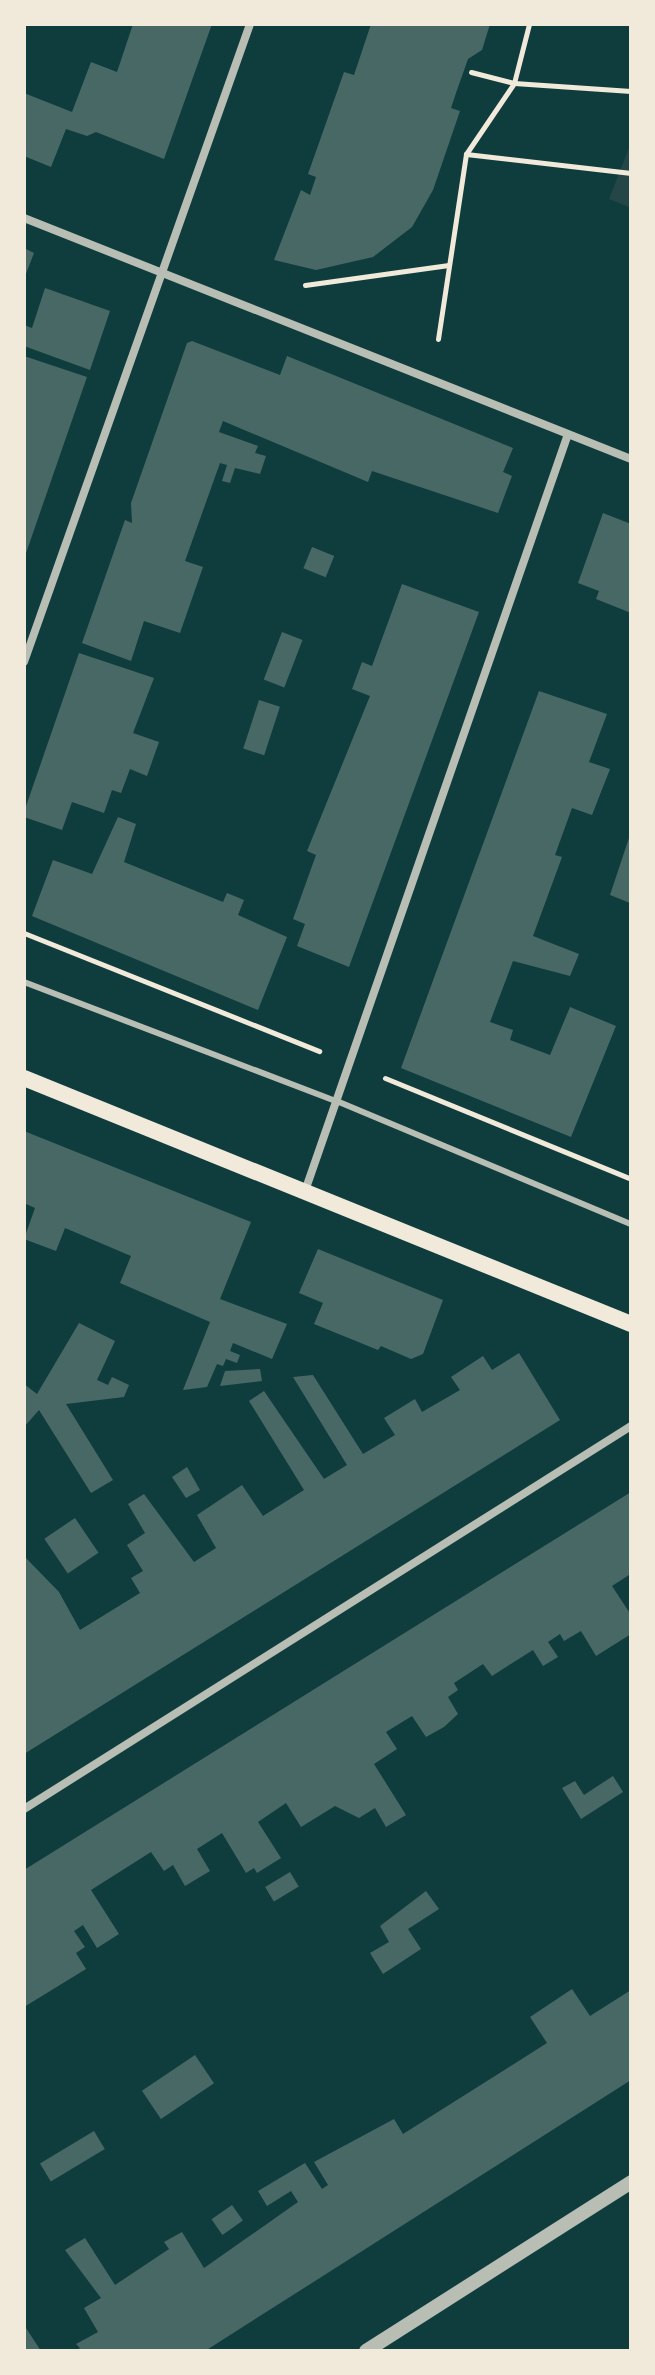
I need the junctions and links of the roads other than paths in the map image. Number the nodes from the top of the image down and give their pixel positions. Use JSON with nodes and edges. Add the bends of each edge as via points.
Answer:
{"nodes":[{"id":1,"x":250,"y":24,"type":"edge"},
{"id":2,"x":24,"y":218,"type":"edge"},
{"id":3,"x":162,"y":272,"type":"junction"},
{"id":4,"x":568,"y":434,"type":"junction"},
{"id":5,"x":631,"y":459,"type":"edge"},
{"id":6,"x":24,"y":662,"type":"edge"},
{"id":7,"x":24,"y":982,"type":"edge"},
{"id":8,"x":24,"y":1078,"type":"edge"},
{"id":9,"x":339,"y":1102,"type":"junction"},
{"id":10,"x":305,"y":1191,"type":"junction"},
{"id":11,"x":631,"y":1224,"type":"edge"},
{"id":12,"x":631,"y":1324,"type":"edge"},
{"id":13,"x":631,"y":1426,"type":"edge"},
{"id":14,"x":24,"y":1809,"type":"edge"},
{"id":15,"x":631,"y":2182,"type":"edge"},
{"id":16,"x":366,"y":2351,"type":"edge"}],
"edges":[{"from":1,"to":3,"type":"street"},
{"from":2,"to":3,"type":"street"},
{"from":3,"to":4,"type":"street"},
{"from":3,"to":6,"type":"street"},
{"from":4,"to":5,"type":"street"},
{"from":4,"to":9,"type":"street"},
{"from":7,"to":9,"type":"lane"},
{"from":8,"to":10,"type":"main road"},
{"from":9,"to":10,"type":"street"},
{"from":9,"to":11,"type":"lane"},
{"from":10,"to":12,"type":"main road"},
{"from":13,"to":14,"type":"street"},
{"from":15,"to":16,"type":"street"}]}
